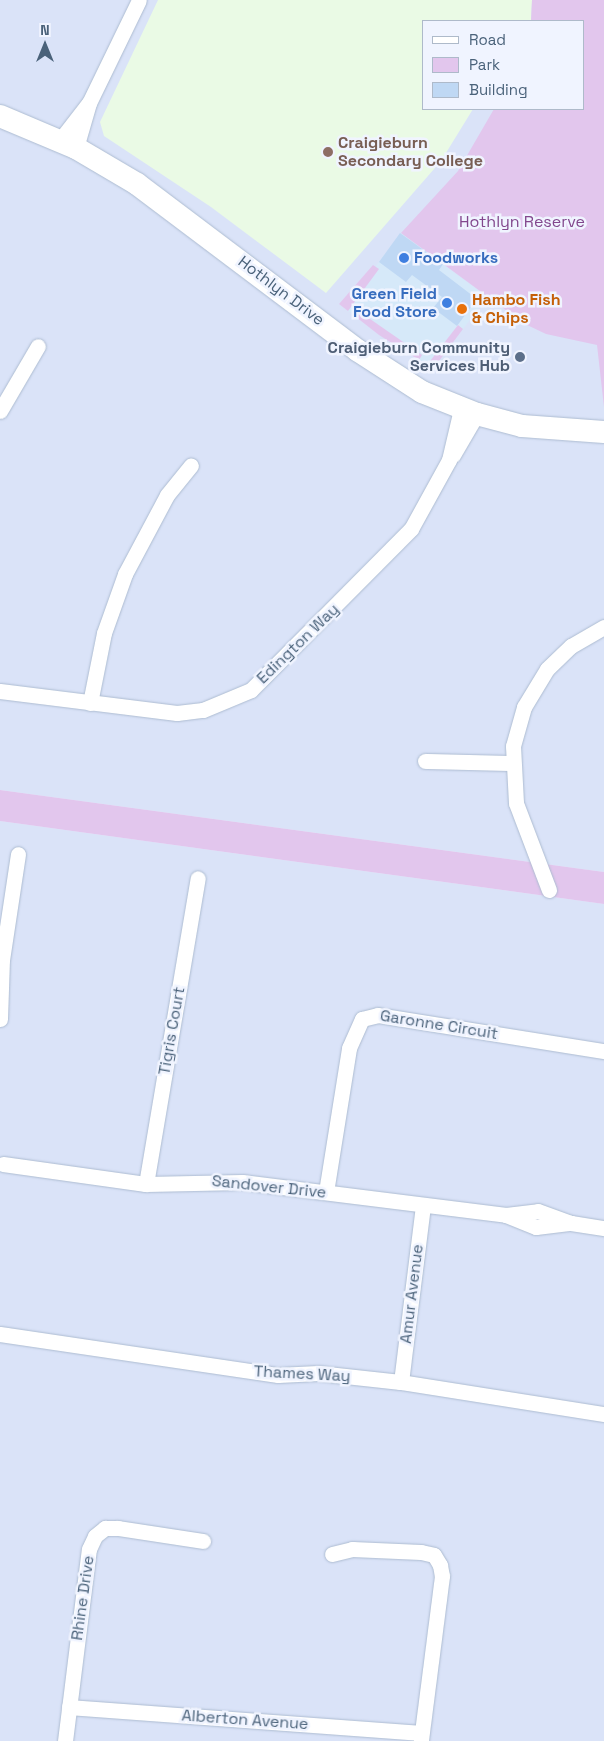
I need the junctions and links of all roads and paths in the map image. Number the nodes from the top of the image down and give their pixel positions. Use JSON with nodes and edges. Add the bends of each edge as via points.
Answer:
{"nodes":[{"id":1,"x":139,"y":0,"type":"edge"},
{"id":2,"x":0,"y":116,"type":"edge"},
{"id":3,"x":68,"y":144,"type":"junction"},
{"id":4,"x":38,"y":346,"type":"dead end"},
{"id":5,"x":0,"y":411,"type":"edge"},
{"id":6,"x":469,"y":412,"type":"junction"},
{"id":7,"x":604,"y":432,"type":"edge"},
{"id":8,"x":191,"y":465,"type":"dead end"},
{"id":9,"x":604,"y":627,"type":"edge"},
{"id":10,"x":0,"y":691,"type":"edge"},
{"id":11,"x":90,"y":703,"type":"junction"},
{"id":12,"x":425,"y":761,"type":"dead end"},
{"id":13,"x":512,"y":763,"type":"junction"},
{"id":14,"x":18,"y":854,"type":"dead end"},
{"id":15,"x":198,"y":878,"type":"dead end"},
{"id":16,"x":549,"y":890,"type":"dead end"},
{"id":17,"x":0,"y":1019,"type":"edge"},
{"id":18,"x":604,"y":1050,"type":"edge"},
{"id":19,"x":1,"y":1162,"type":"edge"},
{"id":20,"x":146,"y":1184,"type":"junction"},
{"id":21,"x":326,"y":1192,"type":"junction"},
{"id":22,"x":423,"y":1206,"type":"junction"},
{"id":23,"x":604,"y":1228,"type":"edge"},
{"id":24,"x":0,"y":1334,"type":"edge"},
{"id":25,"x":401,"y":1382,"type":"junction"},
{"id":26,"x":604,"y":1414,"type":"edge"},
{"id":27,"x":203,"y":1541,"type":"dead end"},
{"id":28,"x":332,"y":1554,"type":"dead end"},
{"id":29,"x":69,"y":1706,"type":"junction"},
{"id":30,"x":421,"y":1737,"type":"edge"},
{"id":31,"x":65,"y":1741,"type":"edge"}],
"edges":[{"from":1,"to":3,"type":"street"},
{"from":2,"to":3,"type":"street","name":"Hothlyn Drive"},
{"from":3,"to":6,"type":"street","name":"Hothlyn Drive","via":[[171,208],[396,377]]},
{"from":4,"to":5,"type":"street"},
{"from":6,"to":7,"type":"street","name":"Hothlyn Drive","via":[[522,426]]},
{"from":6,"to":11,"type":"street","name":"Edington Way","via":[[426,507],[398,545],[252,690],[203,710],[176,713]]},
{"from":8,"to":11,"type":"street","via":[[167,495],[125,574],[104,633]]},
{"from":9,"to":13,"type":"street","via":[[564,652],[539,681],[519,723]]},
{"from":10,"to":11,"type":"street","name":"Edington Way"},
{"from":12,"to":13,"type":"street"},
{"from":13,"to":16,"type":"street","via":[[520,818]]},
{"from":14,"to":17,"type":"street","via":[[2,960]]},
{"from":15,"to":20,"type":"street","name":"Tigris Court"},
{"from":18,"to":21,"type":"street","name":"Garonne Circuit","via":[[378,1015],[362,1019],[349,1048]]},
{"from":19,"to":20,"type":"street","name":"Sandover Drive"},
{"from":20,"to":21,"type":"street","name":"Sandover Drive","via":[[209,1180]]},
{"from":21,"to":22,"type":"street","name":"Sandover Drive"},
{"from":22,"to":23,"type":"street","name":"Sandover Drive","via":[[506,1215],[538,1211],[571,1224]]},
{"from":22,"to":25,"type":"street","name":"Amur Avenue"},
{"from":24,"to":25,"type":"street","name":"Thames Way","via":[[278,1375],[318,1373]]},
{"from":25,"to":26,"type":"street","name":"Thames Way"},
{"from":27,"to":29,"type":"street","name":"Rhine Drive","via":[[118,1528],[105,1528],[95,1536],[89,1549]]},
{"from":28,"to":30,"type":"street","via":[[352,1549],[421,1552],[434,1555],[440,1565],[442,1576]]},
{"from":29,"to":30,"type":"street","name":"Alberton Avenue"},
{"from":29,"to":31,"type":"street","name":"Rhine Drive"}]}
